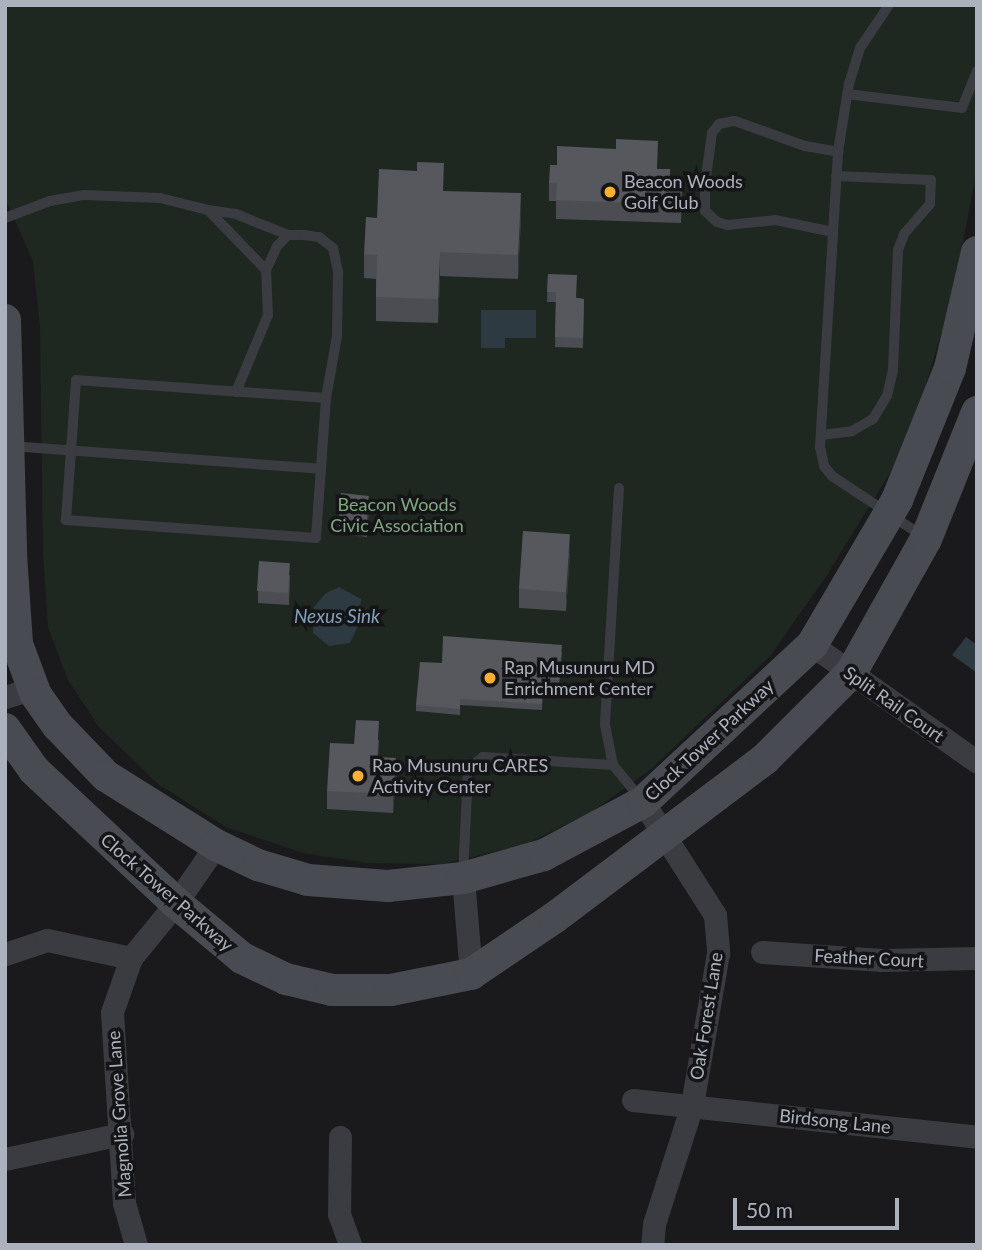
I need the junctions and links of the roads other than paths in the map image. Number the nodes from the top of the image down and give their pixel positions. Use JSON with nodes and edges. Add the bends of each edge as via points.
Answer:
{"nodes":[{"id":1,"x":890,"y":5,"type":"edge"},
{"id":2,"x":977,"y":71,"type":"edge"},
{"id":3,"x":847,"y":94,"type":"junction"},
{"id":4,"x":838,"y":152,"type":"junction"},
{"id":5,"x":836,"y":176,"type":"junction"},
{"id":6,"x":208,"y":210,"type":"junction"},
{"id":7,"x":5,"y":218,"type":"edge"},
{"id":8,"x":833,"y":232,"type":"junction"},
{"id":9,"x":288,"y":235,"type":"junction"},
{"id":10,"x":977,"y":252,"type":"edge"},
{"id":11,"x":266,"y":270,"type":"junction"},
{"id":12,"x":5,"y":320,"type":"edge"},
{"id":13,"x":236,"y":391,"type":"junction"},
{"id":14,"x":326,"y":398,"type":"junction"},
{"id":15,"x":977,"y":412,"type":"edge"},
{"id":16,"x":821,"y":435,"type":"junction"},
{"id":17,"x":8,"y":446,"type":"edge"},
{"id":18,"x":71,"y":451,"type":"junction"},
{"id":19,"x":321,"y":469,"type":"junction"},
{"id":20,"x":619,"y":488,"type":"dead end"},
{"id":21,"x":890,"y":513,"type":"junction"},
{"id":22,"x":926,"y":539,"type":"junction"},
{"id":23,"x":812,"y":645,"type":"junction"},
{"id":24,"x":11,"y":646,"type":"edge"},
{"id":25,"x":851,"y":673,"type":"junction"},
{"id":26,"x":19,"y":693,"type":"edge"},
{"id":27,"x":5,"y":729,"type":"edge"},
{"id":28,"x":977,"y":762,"type":"edge"},
{"id":29,"x":613,"y":765,"type":"junction"},
{"id":30,"x":643,"y":802,"type":"junction"},
{"id":31,"x":665,"y":835,"type":"junction"},
{"id":32,"x":216,"y":845,"type":"junction"},
{"id":33,"x":463,"y":878,"type":"junction"},
{"id":34,"x":176,"y":902,"type":"junction"},
{"id":35,"x":762,"y":952,"type":"dead end"},
{"id":36,"x":5,"y":954,"type":"edge"},
{"id":37,"x":131,"y":958,"type":"junction"},
{"id":38,"x":977,"y":958,"type":"edge"},
{"id":39,"x":471,"y":974,"type":"junction"},
{"id":40,"x":633,"y":1100,"type":"dead end"},
{"id":41,"x":692,"y":1105,"type":"junction"},
{"id":42,"x":122,"y":1135,"type":"junction"},
{"id":43,"x":340,"y":1137,"type":"dead end"},
{"id":44,"x":977,"y":1137,"type":"edge"},
{"id":45,"x":5,"y":1159,"type":"edge"},
{"id":46,"x":136,"y":1245,"type":"edge"},
{"id":47,"x":350,"y":1245,"type":"edge"},
{"id":48,"x":652,"y":1245,"type":"edge"}],
"edges":[{"from":1,"to":3,"type":"lane","via":[[860,48]]},
{"from":2,"to":3,"type":"lane","via":[[962,108]]},
{"from":3,"to":4,"type":"lane"},
{"from":4,"to":5,"type":"lane"},
{"from":4,"to":8,"type":"lane","via":[[805,146],[735,121],[719,124],[712,132],[705,184],[705,211],[717,222],[776,220]]},
{"from":5,"to":8,"type":"lane"},
{"from":5,"to":16,"type":"lane","via":[[931,180],[930,204],[904,234],[898,250],[887,396],[873,419],[852,431]]},
{"from":6,"to":7,"type":"lane","via":[[160,198],[84,195],[50,201]]},
{"from":6,"to":9,"type":"lane","via":[[236,214]]},
{"from":6,"to":11,"type":"lane"},
{"from":8,"to":16,"type":"lane"},
{"from":9,"to":11,"type":"lane"},
{"from":9,"to":14,"type":"lane","via":[[319,237],[333,248],[338,272],[337,337]]},
{"from":10,"to":21,"type":"street","name":"Clock Tower Parkway","via":[[950,368]]},
{"from":11,"to":13,"type":"lane","via":[[268,315]]},
{"from":12,"to":17,"type":"street","name":"Clock Tower Parkway"},
{"from":13,"to":14,"type":"lane"},
{"from":13,"to":18,"type":"lane","via":[[76,380]]},
{"from":14,"to":19,"type":"lane"},
{"from":15,"to":22,"type":"street","name":"Clock Tower Parkway"},
{"from":16,"to":21,"type":"lane","via":[[824,466],[832,476]]},
{"from":17,"to":18,"type":"lane"},
{"from":17,"to":24,"type":"street","name":"Clock Tower Parkway"},
{"from":18,"to":19,"type":"lane"},
{"from":18,"to":19,"type":"lane","via":[[66,520],[316,538]]},
{"from":20,"to":29,"type":"lane","via":[[605,725]]},
{"from":21,"to":22,"type":"lane"},
{"from":21,"to":23,"type":"street","name":"Clock Tower Parkway"},
{"from":22,"to":25,"type":"street","name":"Clock Tower Parkway"},
{"from":23,"to":25,"type":"street","name":"Split Rail Court"},
{"from":23,"to":30,"type":"street","name":"Clock Tower Parkway"},
{"from":24,"to":26,"type":"street","name":"Clock Tower Parkway"},
{"from":25,"to":28,"type":"street","name":"Split Rail Court"},
{"from":25,"to":31,"type":"street","name":"Clock Tower Parkway","via":[[765,760]]},
{"from":26,"to":32,"type":"street","name":"Clock Tower Parkway","via":[[106,776]]},
{"from":27,"to":34,"type":"street","name":"Clock Tower Parkway","via":[[34,770]]},
{"from":29,"to":30,"type":"lane"},
{"from":29,"to":33,"type":"lane","via":[[483,757],[468,769]]},
{"from":30,"to":31,"type":"street","name":"Oak Forest Lane"},
{"from":30,"to":33,"type":"street","name":"Clock Tower Parkway","via":[[544,855]]},
{"from":31,"to":39,"type":"street","name":"Clock Tower Parkway"},
{"from":31,"to":41,"type":"street","name":"Oak Forest Lane","via":[[715,915],[718,953]]},
{"from":32,"to":33,"type":"street","name":"Clock Tower Parkway","via":[[258,865],[307,880],[388,886]]},
{"from":32,"to":34,"type":"street","name":"Magnolia Grove Lane"},
{"from":33,"to":39,"type":"street"},
{"from":34,"to":37,"type":"street","name":"Magnolia Grove Lane"},
{"from":34,"to":39,"type":"street","name":"Clock Tower Parkway","via":[[242,958],[309,985],[332,990],[391,990]]},
{"from":35,"to":38,"type":"street","name":"Feather Court","via":[[882,960]]},
{"from":36,"to":37,"type":"street","via":[[47,940]]},
{"from":37,"to":42,"type":"street","name":"Magnolia Grove Lane","via":[[112,1012]]},
{"from":40,"to":41,"type":"street","name":"Birdsong Lane"},
{"from":41,"to":44,"type":"street","name":"Birdsong Lane"},
{"from":41,"to":48,"type":"street","name":"Oak Forest Lane","via":[[654,1224]]},
{"from":42,"to":45,"type":"street"},
{"from":42,"to":46,"type":"street","name":"Magnolia Grove Lane","via":[[124,1203]]},
{"from":43,"to":47,"type":"street","via":[[339,1214]]}]}
